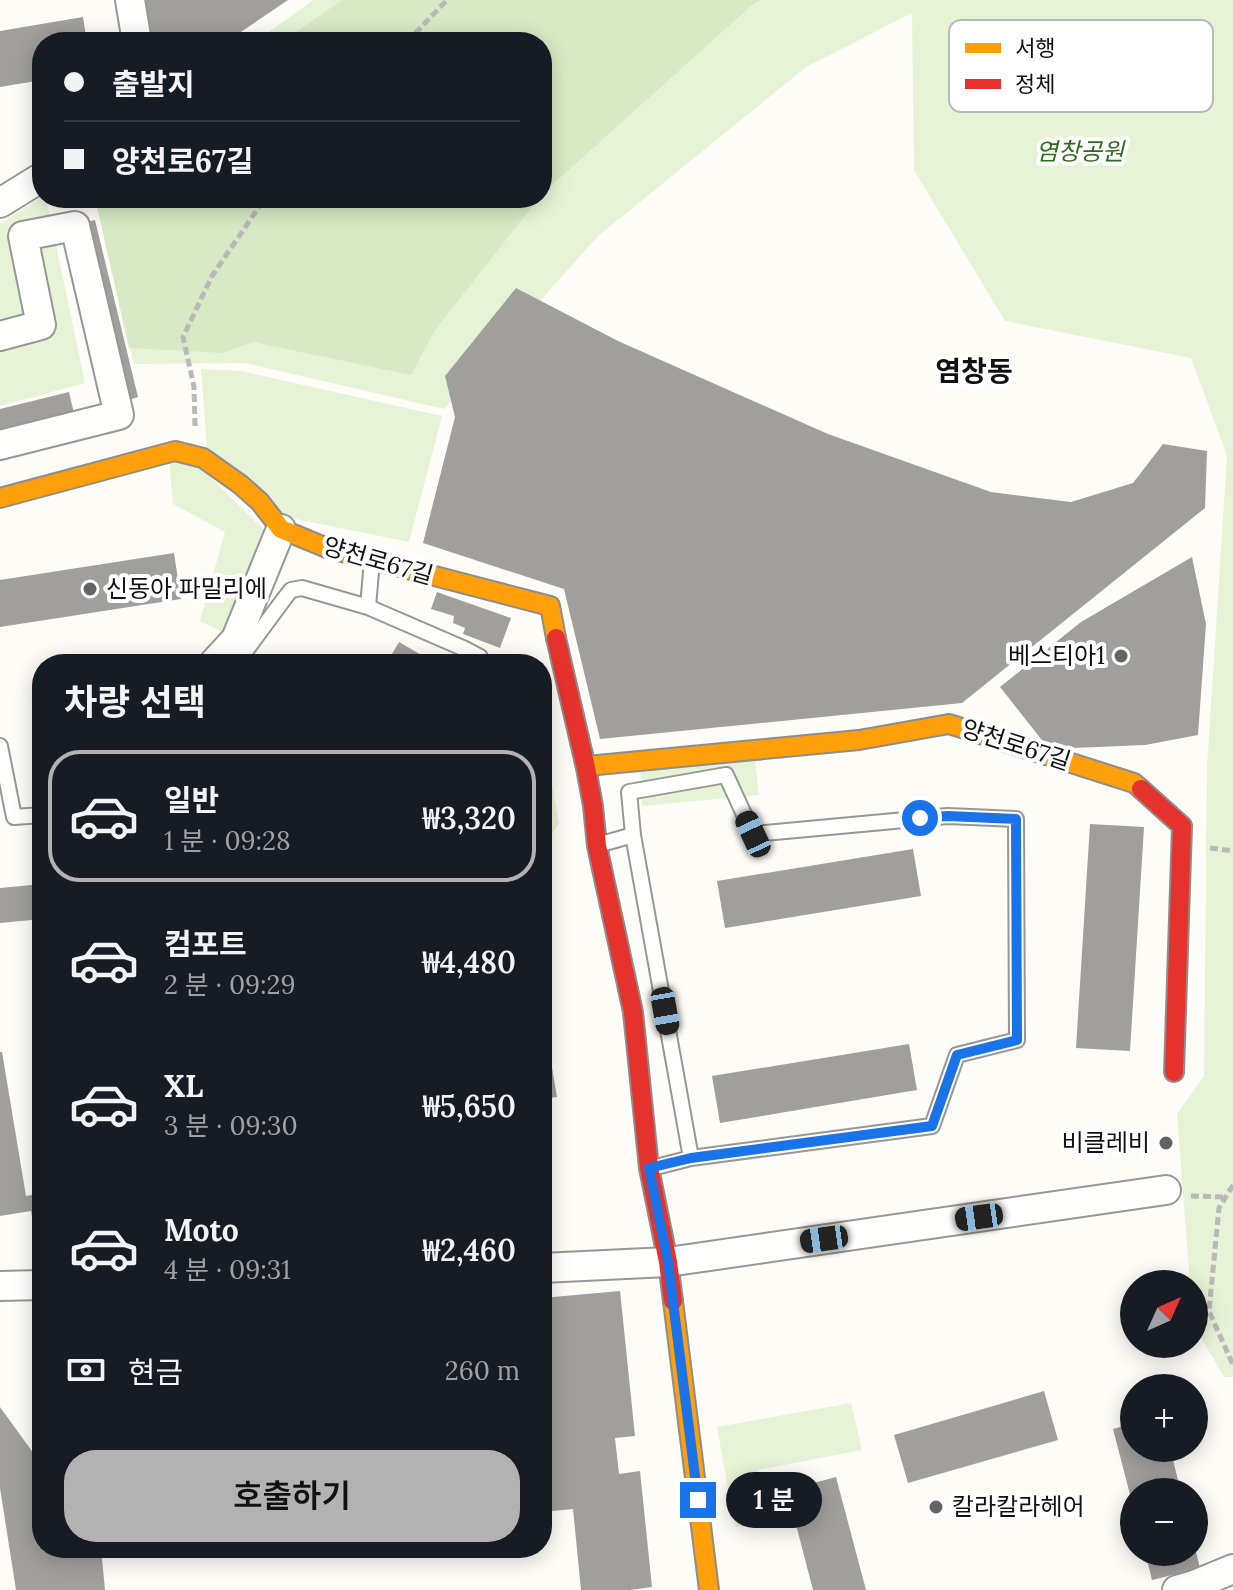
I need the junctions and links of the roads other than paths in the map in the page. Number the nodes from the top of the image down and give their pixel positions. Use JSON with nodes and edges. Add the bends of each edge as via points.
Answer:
{"nodes":[{"id":1,"x":130,"y":0,"type":"edge"},
{"id":2,"x":135,"y":32,"type":"edge"},
{"id":3,"x":32,"y":183,"type":"edge"},
{"id":4,"x":0,"y":203,"type":"edge"},
{"id":5,"x":0,"y":336,"type":"edge"},
{"id":6,"x":0,"y":445,"type":"edge"},
{"id":7,"x":0,"y":498,"type":"edge"},
{"id":8,"x":281,"y":529,"type":"junction"},
{"id":9,"x":372,"y":560,"type":"junction"},
{"id":10,"x":368,"y":607,"type":"junction"},
{"id":11,"x":222,"y":654,"type":"edge"},
{"id":12,"x":243,"y":654,"type":"edge"},
{"id":13,"x":474,"y":654,"type":"edge"},
{"id":14,"x":0,"y":746,"type":"edge"},
{"id":15,"x":587,"y":766,"type":"junction"},
{"id":16,"x":32,"y":816,"type":"edge"},
{"id":17,"x":633,"y":835,"type":"junction"},
{"id":18,"x":597,"y":846,"type":"junction"},
{"id":19,"x":1174,"y":1072,"type":"dead end"},
{"id":20,"x":691,"y":1158,"type":"junction"},
{"id":21,"x":649,"y":1168,"type":"junction"},
{"id":22,"x":1177,"y":1193,"type":"road end"},
{"id":23,"x":668,"y":1262,"type":"junction"},
{"id":24,"x":552,"y":1268,"type":"edge"},
{"id":25,"x":32,"y":1285,"type":"edge"},
{"id":26,"x":0,"y":1286,"type":"edge"},
{"id":27,"x":1233,"y":1569,"type":"edge"},
{"id":28,"x":709,"y":1590,"type":"edge"},
{"id":29,"x":1177,"y":1590,"type":"edge"}],
"edges":[{"from":1,"to":2,"type":"street"},
{"from":3,"to":4,"type":"street"},
{"from":5,"to":6,"type":"street","via":[[41,325],[23,236],[75,226],[119,415]]},
{"from":7,"to":8,"type":"street","name":"양천로67길","via":[[175,451],[203,458],[241,485]]},
{"from":8,"to":9,"type":"street","name":"양천로67길"},
{"from":8,"to":11,"type":"street","via":[[236,639]]},
{"from":9,"to":10,"type":"lane"},
{"from":9,"to":15,"type":"street","name":"양천로67길","via":[[550,606]]},
{"from":10,"to":12,"type":"lane","via":[[302,588],[291,590]]},
{"from":10,"to":13,"type":"lane"},
{"from":14,"to":16,"type":"lane","via":[[14,817]]},
{"from":15,"to":18,"type":"street","name":"양천로67길"},
{"from":15,"to":19,"type":"street","name":"양천로67길","via":[[859,740],[949,724],[1134,783],[1182,826]]},
{"from":17,"to":18,"type":"lane"},
{"from":17,"to":20,"type":"lane"},
{"from":17,"to":20,"type":"lane","via":[[629,792],[726,775],[753,834],[948,816],[1016,819],[1017,1040],[957,1055],[932,1126]]},
{"from":18,"to":21,"type":"street","name":"양천로67길","via":[[633,1012]]},
{"from":20,"to":21,"type":"lane"},
{"from":21,"to":23,"type":"street","name":"양천로67길"},
{"from":22,"to":23,"type":"street"},
{"from":23,"to":24,"type":"street"},
{"from":23,"to":28,"type":"street","name":"양천로67길"},
{"from":25,"to":26,"type":"street"},
{"from":27,"to":29,"type":"street"}]}
